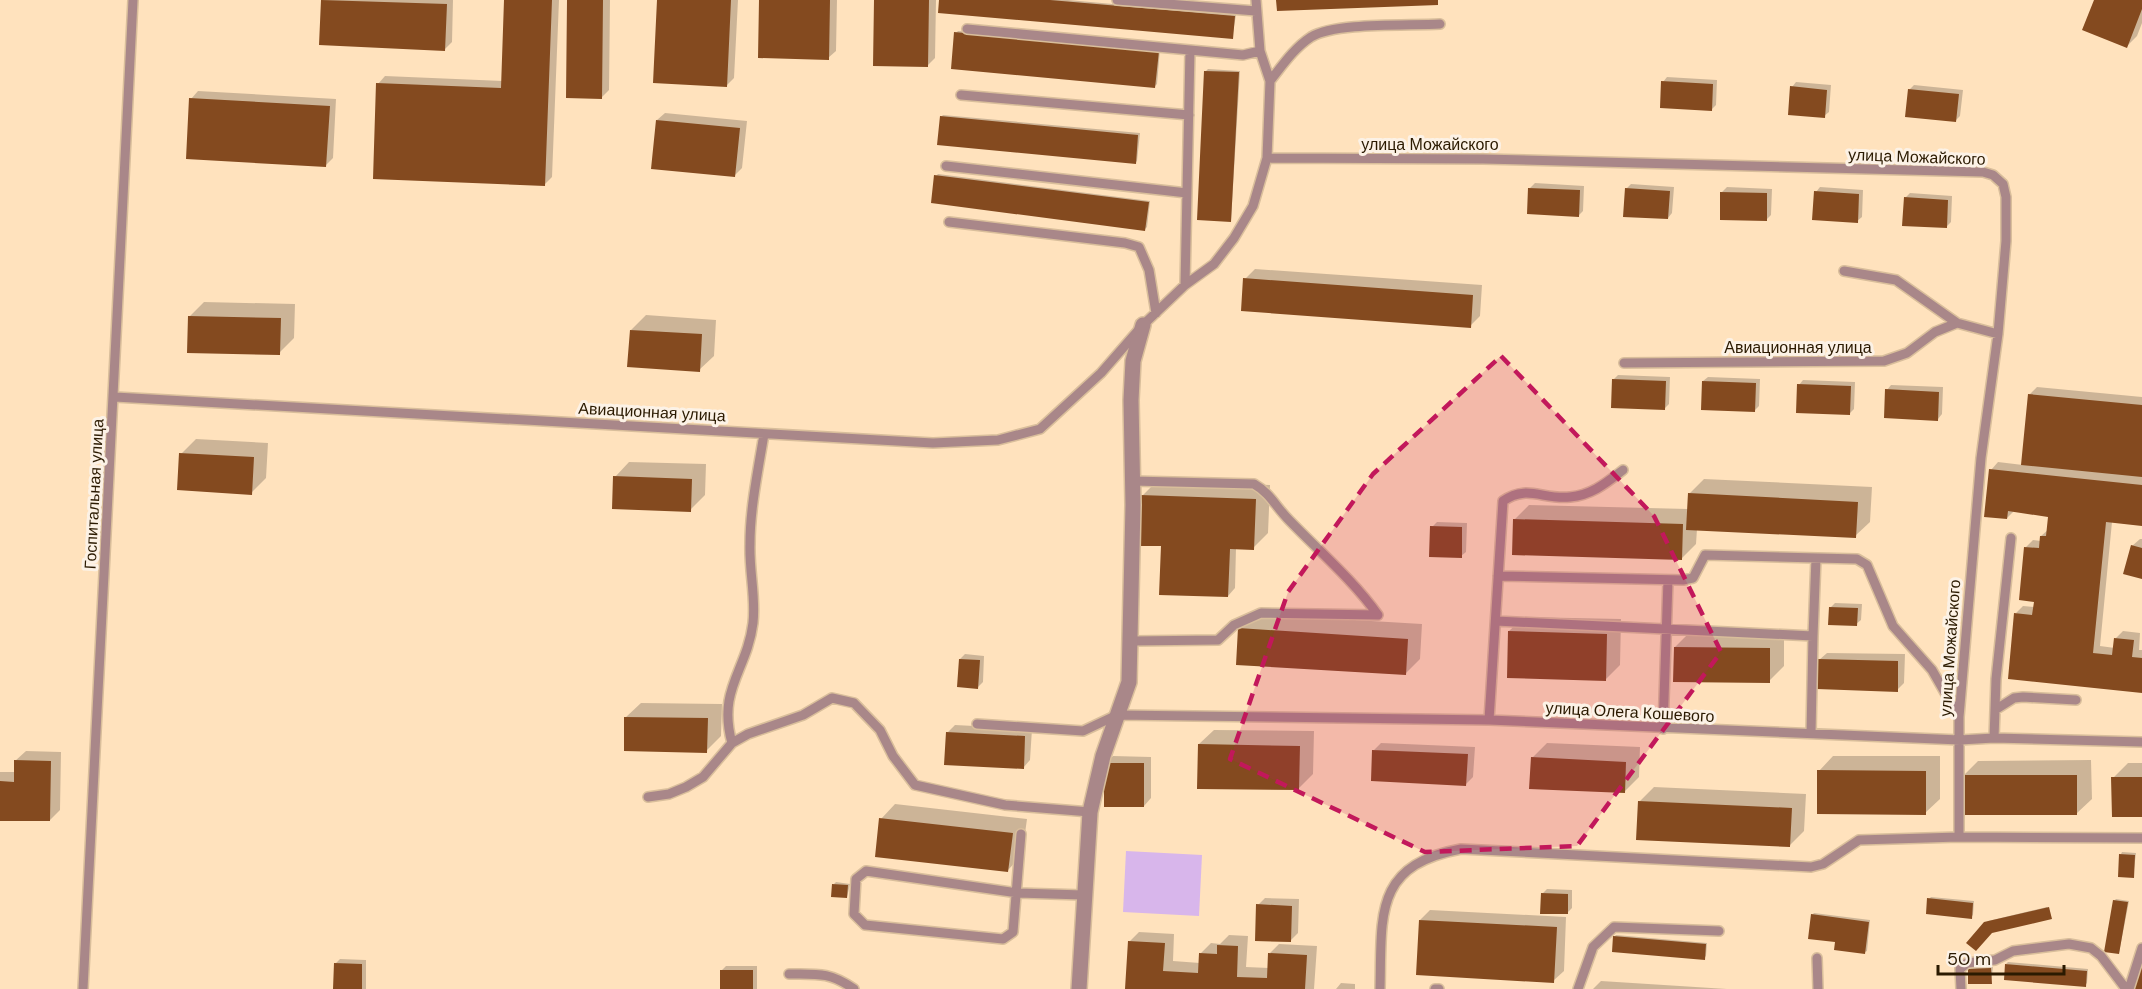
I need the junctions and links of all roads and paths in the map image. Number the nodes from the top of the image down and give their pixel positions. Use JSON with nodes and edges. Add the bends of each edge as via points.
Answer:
{"nodes":[{"id":1,"x":133,"y":0,"type":"edge"},
{"id":2,"x":1117,"y":0,"type":"edge"},
{"id":3,"x":1256,"y":0,"type":"edge"},
{"id":4,"x":1256,"y":11,"type":"junction"},
{"id":5,"x":1440,"y":24,"type":"dead end"},
{"id":6,"x":967,"y":29,"type":"dead end"},
{"id":7,"x":1190,"y":50,"type":"junction"},
{"id":8,"x":1260,"y":51,"type":"junction"},
{"id":9,"x":1270,"y":81,"type":"junction"},
{"id":10,"x":962,"y":95,"type":"dead end"},
{"id":11,"x":1189,"y":115,"type":"junction"},
{"id":12,"x":1267,"y":158,"type":"junction"},
{"id":13,"x":946,"y":166,"type":"dead end"},
{"id":14,"x":1187,"y":193,"type":"junction"},
{"id":15,"x":949,"y":222,"type":"dead end"},
{"id":16,"x":1844,"y":271,"type":"dead end"},
{"id":17,"x":1185,"y":285,"type":"junction"},
{"id":18,"x":1156,"y":313,"type":"junction"},
{"id":19,"x":1957,"y":322,"type":"junction"},
{"id":20,"x":1143,"y":325,"type":"junction"},
{"id":21,"x":1998,"y":334,"type":"junction"},
{"id":22,"x":1623,"y":363,"type":"dead end"},
{"id":23,"x":115,"y":397,"type":"junction"},
{"id":24,"x":764,"y":434,"type":"junction"},
{"id":25,"x":1623,"y":470,"type":"dead end"},
{"id":26,"x":1132,"y":481,"type":"junction"},
{"id":27,"x":2011,"y":538,"type":"dead end"},
{"id":28,"x":1816,"y":558,"type":"junction"},
{"id":29,"x":1498,"y":576,"type":"junction"},
{"id":30,"x":1668,"y":580,"type":"junction"},
{"id":31,"x":1496,"y":621,"type":"junction"},
{"id":32,"x":1666,"y":629,"type":"junction"},
{"id":33,"x":1813,"y":636,"type":"junction"},
{"id":34,"x":1132,"y":641,"type":"junction"},
{"id":35,"x":2076,"y":700,"type":"dead end"},
{"id":36,"x":1995,"y":710,"type":"junction"},
{"id":37,"x":1117,"y":715,"type":"junction"},
{"id":38,"x":1959,"y":717,"type":"junction"},
{"id":39,"x":1489,"y":720,"type":"junction"},
{"id":40,"x":977,"y":724,"type":"dead end"},
{"id":41,"x":1663,"y":729,"type":"junction"},
{"id":42,"x":1811,"y":733,"type":"junction"},
{"id":43,"x":1994,"y":738,"type":"junction"},
{"id":44,"x":1960,"y":740,"type":"junction"},
{"id":45,"x":2142,"y":742,"type":"edge"},
{"id":46,"x":732,"y":743,"type":"junction"},
{"id":47,"x":648,"y":797,"type":"dead end"},
{"id":48,"x":1090,"y":812,"type":"junction"},
{"id":49,"x":1021,"y":834,"type":"dead end"},
{"id":50,"x":1959,"y":837,"type":"junction"},
{"id":51,"x":2142,"y":838,"type":"edge"},
{"id":52,"x":1018,"y":893,"type":"junction"},
{"id":53,"x":1083,"y":895,"type":"junction"},
{"id":54,"x":1719,"y":931,"type":"dead end"},
{"id":55,"x":2142,"y":948,"type":"edge"},
{"id":56,"x":1817,"y":958,"type":"dead end"},
{"id":57,"x":789,"y":974,"type":"dead end"},
{"id":58,"x":83,"y":989,"type":"edge"},
{"id":59,"x":854,"y":989,"type":"edge"},
{"id":60,"x":1079,"y":989,"type":"edge"},
{"id":61,"x":1380,"y":989,"type":"edge"},
{"id":62,"x":1578,"y":989,"type":"edge"},
{"id":63,"x":1818,"y":989,"type":"edge"},
{"id":64,"x":1961,"y":989,"type":"edge"},
{"id":65,"x":2128,"y":989,"type":"edge"}],
"edges":[{"from":1,"to":23,"type":"lane","name":"Госпитальная улица"},
{"from":2,"to":4,"type":"lane"},
{"from":3,"to":4,"type":"lane"},
{"from":4,"to":8,"type":"lane"},
{"from":5,"to":9,"type":"lane","via":[[1331,29],[1298,47]]},
{"from":6,"to":7,"type":"lane"},
{"from":7,"to":8,"type":"lane","via":[[1243,55]]},
{"from":7,"to":11,"type":"lane"},
{"from":8,"to":9,"type":"lane"},
{"from":9,"to":12,"type":"lane","name":"Авиационная улица"},
{"from":10,"to":11,"type":"lane"},
{"from":11,"to":14,"type":"lane"},
{"from":12,"to":17,"type":"lane","name":"Авиационная улица","via":[[1253,206],[1234,238],[1214,264]]},
{"from":12,"to":21,"type":"lane","name":"улица Можайского","via":[[1483,159],[1983,172],[2003,184],[2006,197]]},
{"from":13,"to":14,"type":"lane"},
{"from":14,"to":17,"type":"lane"},
{"from":15,"to":18,"type":"lane","via":[[1140,248],[1149,270]]},
{"from":16,"to":19,"type":"lane","via":[[1896,280]]},
{"from":17,"to":18,"type":"lane","name":"Авиационная улица"},
{"from":18,"to":20,"type":"lane","name":"Авиационная улица"},
{"from":19,"to":21,"type":"lane"},
{"from":19,"to":22,"type":"lane","name":"Авиационная улица","via":[[1935,332],[1907,353],[1884,361]]},
{"from":20,"to":24,"type":"lane","name":"Авиационная улица","via":[[1101,372],[1040,429],[998,440],[933,443]]},
{"from":20,"to":26,"type":"street","via":[[1132,371]]},
{"from":21,"to":38,"type":"lane","name":"улица Можайского","via":[[1981,458]]},
{"from":23,"to":24,"type":"lane","name":"Авиационная улица"},
{"from":23,"to":58,"type":"lane","name":"Госпитальная улица"},
{"from":24,"to":46,"type":"lane","via":[[750,544],[753,624],[732,681],[727,707],[726,723]]},
{"from":25,"to":29,"type":"lane","via":[[1586,494],[1548,498],[1525,491],[1503,501]]},
{"from":26,"to":34,"type":"street"},
{"from":26,"to":34,"type":"lane","via":[[1254,484],[1266,491],[1282,514],[1378,615],[1261,613],[1234,625],[1218,640]]},
{"from":27,"to":36,"type":"lane"},
{"from":28,"to":30,"type":"lane","via":[[1706,555],[1693,578]]},
{"from":28,"to":33,"type":"lane"},
{"from":28,"to":38,"type":"lane","via":[[1857,559],[1867,565],[1893,626],[1932,670]]},
{"from":29,"to":30,"type":"lane"},
{"from":29,"to":31,"type":"lane"},
{"from":30,"to":32,"type":"lane"},
{"from":31,"to":32,"type":"lane"},
{"from":31,"to":39,"type":"lane"},
{"from":32,"to":33,"type":"lane"},
{"from":32,"to":41,"type":"lane"},
{"from":33,"to":42,"type":"lane"},
{"from":34,"to":37,"type":"street","via":[[1129,682]]},
{"from":35,"to":36,"type":"lane","via":[[2014,698]]},
{"from":36,"to":43,"type":"lane"},
{"from":37,"to":39,"type":"lane","name":"улица Олега Кошевого"},
{"from":37,"to":40,"type":"lane","via":[[1083,731]]},
{"from":37,"to":48,"type":"street"},
{"from":38,"to":44,"type":"lane","name":"улица Можайского"},
{"from":39,"to":41,"type":"lane","name":"улица Олега Кошевого"},
{"from":41,"to":42,"type":"lane","name":"улица Олега Кошевого"},
{"from":42,"to":44,"type":"lane","name":"улица Олега Кошевого"},
{"from":43,"to":44,"type":"lane","name":"улица Олега Кошевого"},
{"from":43,"to":45,"type":"lane","name":"улица Олега Кошевого"},
{"from":44,"to":50,"type":"lane","name":"улица Можайского"},
{"from":46,"to":47,"type":"lane","via":[[703,777],[669,794]]},
{"from":46,"to":48,"type":"lane","via":[[803,715],[832,698],[843,699],[854,703],[880,730],[915,785],[1005,805]]},
{"from":48,"to":53,"type":"street"},
{"from":49,"to":52,"type":"lane"},
{"from":50,"to":51,"type":"lane"},
{"from":50,"to":61,"type":"lane","via":[[1859,840],[1837,857],[1811,867],[1461,849],[1431,854],[1407,870],[1390,891],[1385,905]]},
{"from":52,"to":52,"type":"lane","via":[[866,870],[856,879],[854,914],[865,925],[1003,939],[1014,932]]},
{"from":52,"to":53,"type":"lane"},
{"from":53,"to":60,"type":"street"},
{"from":54,"to":62,"type":"lane","via":[[1614,927],[1593,947]]},
{"from":55,"to":65,"type":"lane"},
{"from":56,"to":63,"type":"lane"},
{"from":57,"to":59,"type":"lane","via":[[837,977]]},
{"from":64,"to":65,"type":"lane","via":[[1960,969],[1966,963],[1995,960],[2013,951],[2069,944],[2091,948]]}]}
